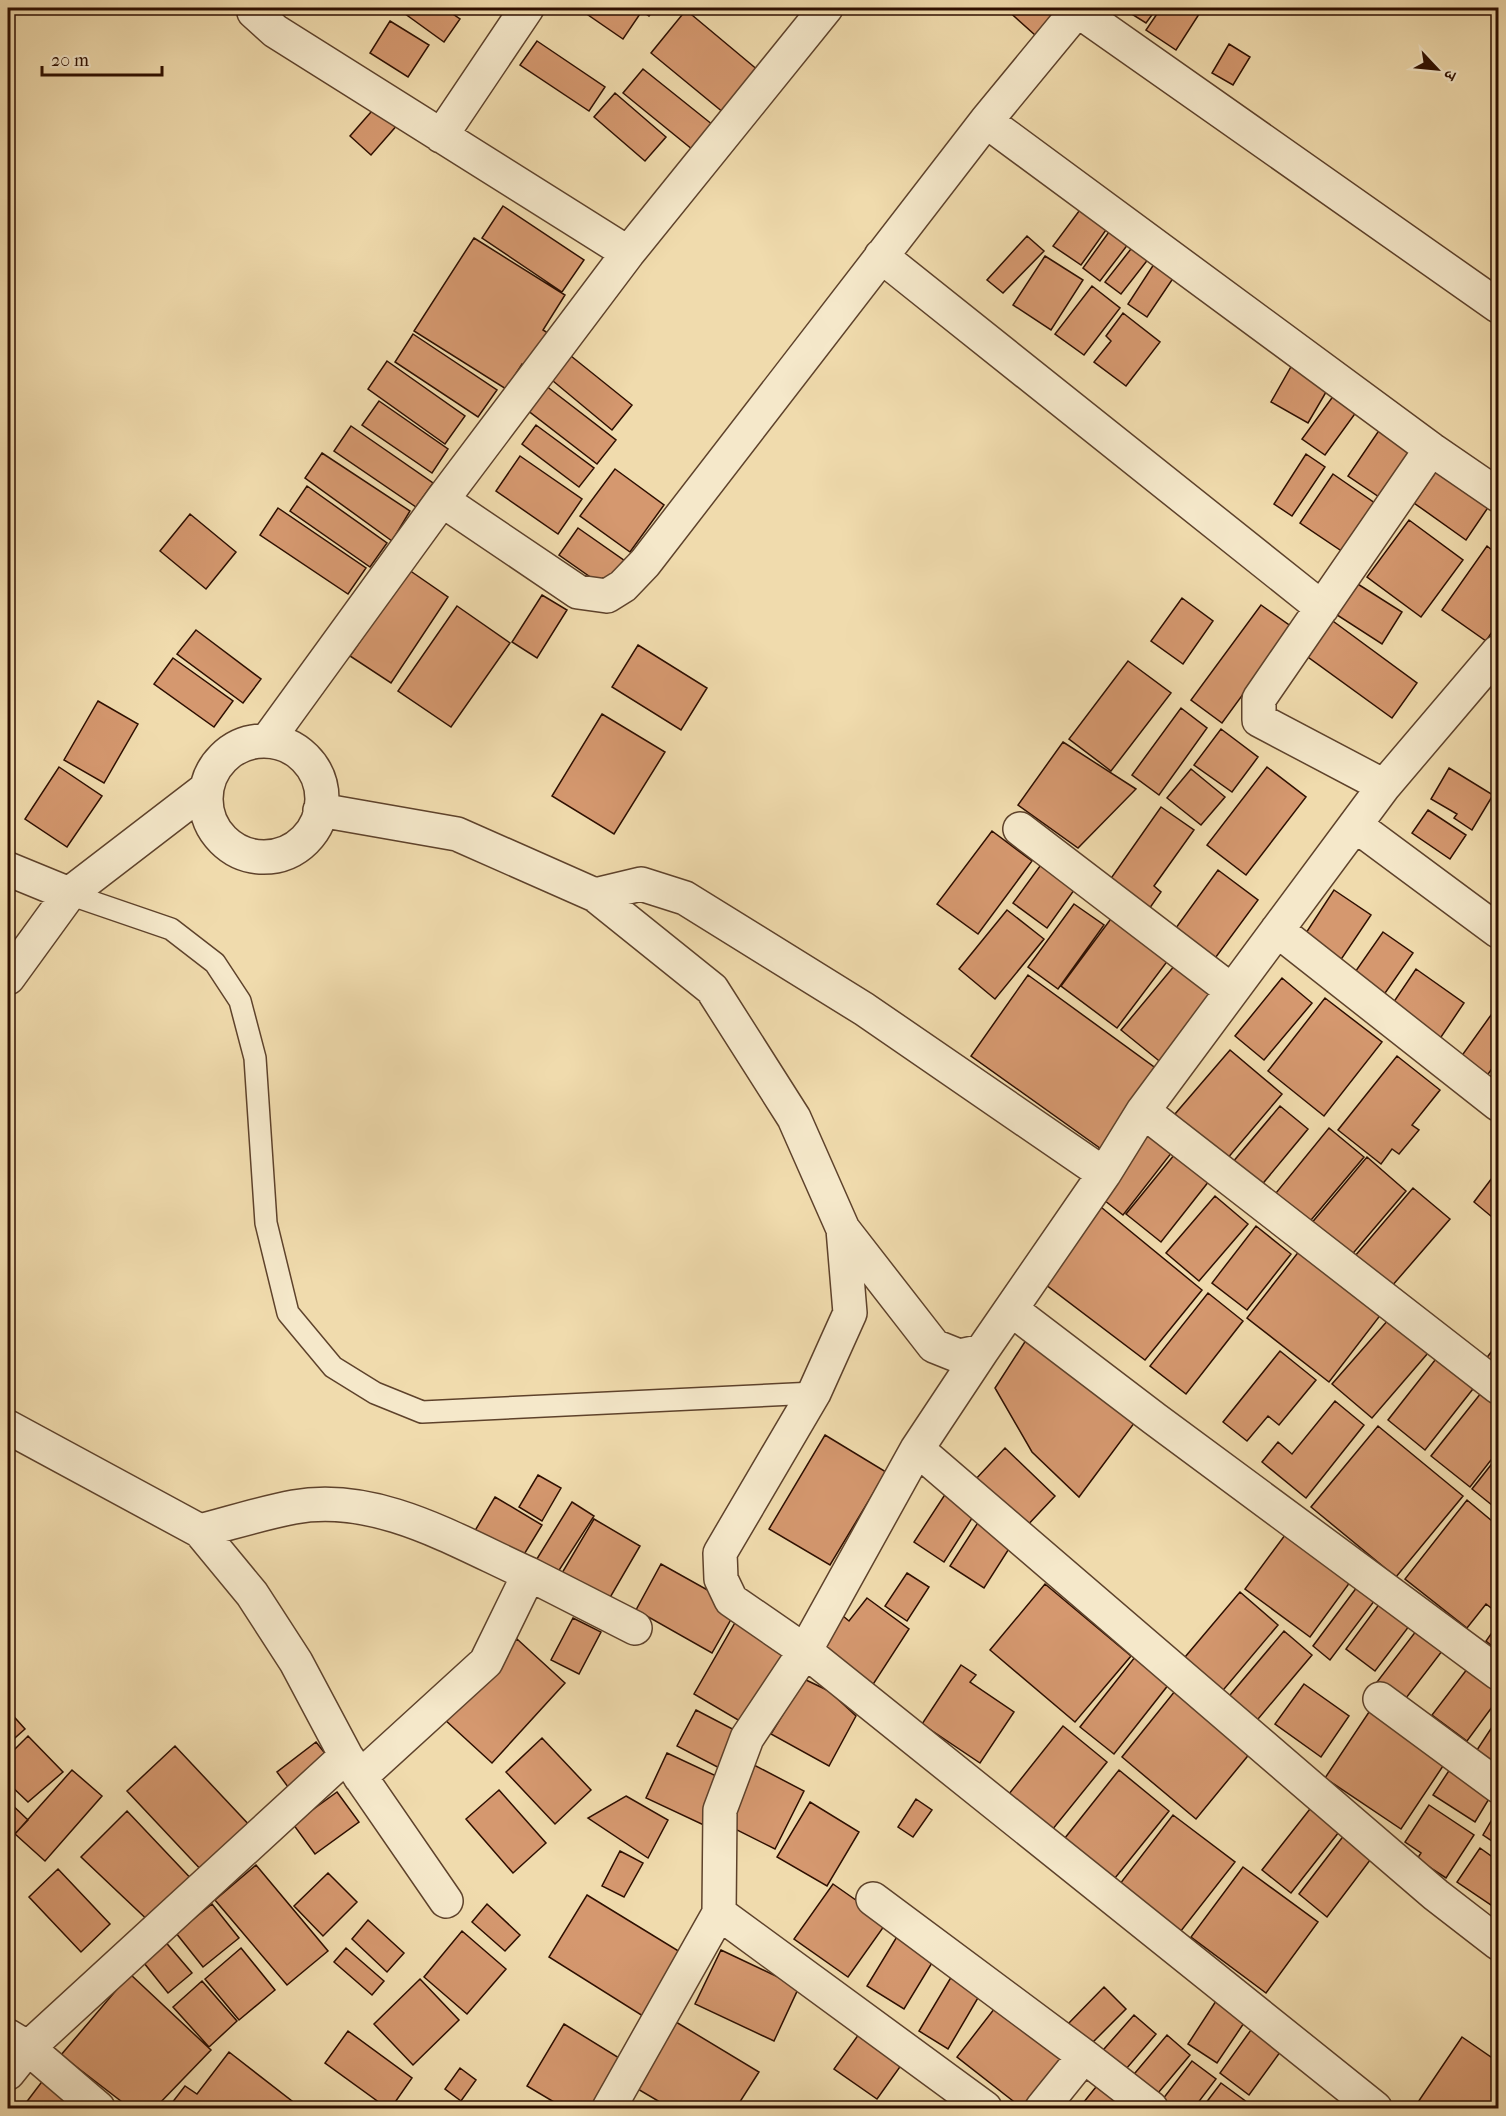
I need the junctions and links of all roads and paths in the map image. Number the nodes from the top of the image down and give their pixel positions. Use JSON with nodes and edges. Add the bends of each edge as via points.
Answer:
{"nodes":[{"id":1,"x":254,"y":8,"type":"edge"},
{"id":2,"x":527,"y":8,"type":"edge"},
{"id":3,"x":826,"y":8,"type":"edge"},
{"id":4,"x":1078,"y":9,"type":"edge"},
{"id":5,"x":986,"y":121,"type":"junction"},
{"id":6,"x":441,"y":136,"type":"junction"},
{"id":7,"x":628,"y":253,"type":"junction"},
{"id":8,"x":881,"y":256,"type":"junction"},
{"id":9,"x":1498,"y":306,"type":"edge"},
{"id":10,"x":1431,"y":449,"type":"junction"},
{"id":11,"x":1498,"y":495,"type":"edge"},
{"id":12,"x":442,"y":500,"type":"junction"},
{"id":13,"x":1322,"y":608,"type":"junction"},
{"id":14,"x":1498,"y":652,"type":"edge"},
{"id":15,"x":267,"y":741,"type":"junction"},
{"id":16,"x":1384,"y":786,"type":"junction"},
{"id":17,"x":207,"y":788,"type":"junction"},
{"id":18,"x":320,"y":810,"type":"junction"},
{"id":19,"x":1355,"y":825,"type":"junction"},
{"id":20,"x":1020,"y":829,"type":"dead end"},
{"id":21,"x":8,"y":868,"type":"edge"},
{"id":22,"x":69,"y":894,"type":"junction"},
{"id":23,"x":595,"y":895,"type":"junction"},
{"id":24,"x":1277,"y":930,"type":"junction"},
{"id":25,"x":1498,"y":932,"type":"edge"},
{"id":26,"x":8,"y":978,"type":"edge"},
{"id":27,"x":1232,"y":991,"type":"junction"},
{"id":28,"x":1498,"y":1104,"type":"edge"},
{"id":29,"x":1143,"y":1111,"type":"junction"},
{"id":30,"x":1104,"y":1174,"type":"junction"},
{"id":31,"x":843,"y":1229,"type":"junction"},
{"id":32,"x":1012,"y":1310,"type":"junction"},
{"id":33,"x":982,"y":1350,"type":"junction"},
{"id":34,"x":1498,"y":1387,"type":"edge"},
{"id":35,"x":814,"y":1393,"type":"junction"},
{"id":36,"x":8,"y":1427,"type":"edge"},
{"id":37,"x":917,"y":1449,"type":"junction"},
{"id":38,"x":200,"y":1532,"type":"junction"},
{"id":39,"x":529,"y":1574,"type":"junction"},
{"id":40,"x":635,"y":1628,"type":"dead end"},
{"id":41,"x":805,"y":1651,"type":"junction"},
{"id":42,"x":1498,"y":1673,"type":"edge"},
{"id":43,"x":1380,"y":1699,"type":"dead end"},
{"id":44,"x":353,"y":1767,"type":"junction"},
{"id":45,"x":1498,"y":1786,"type":"edge"},
{"id":46,"x":873,"y":1899,"type":"dead end"},
{"id":47,"x":447,"y":1901,"type":"dead end"},
{"id":48,"x":719,"y":1913,"type":"junction"},
{"id":49,"x":1498,"y":1943,"type":"edge"},
{"id":50,"x":18,"y":2042,"type":"edge"},
{"id":51,"x":1084,"y":2056,"type":"junction"},
{"id":52,"x":8,"y":2073,"type":"edge"},
{"id":53,"x":98,"y":2109,"type":"edge"},
{"id":54,"x":609,"y":2109,"type":"edge"},
{"id":55,"x":985,"y":2109,"type":"edge"},
{"id":56,"x":1042,"y":2109,"type":"edge"},
{"id":57,"x":1151,"y":2109,"type":"edge"},
{"id":58,"x":1375,"y":2109,"type":"edge"}],
"edges":[{"from":1,"to":6,"type":"street","via":[[275,31]]},
{"from":2,"to":6,"type":"street"},
{"from":3,"to":7,"type":"street"},
{"from":4,"to":5,"type":"street"},
{"from":4,"to":9,"type":"street"},
{"from":5,"to":8,"type":"street"},
{"from":5,"to":10,"type":"street"},
{"from":6,"to":7,"type":"street"},
{"from":7,"to":12,"type":"street"},
{"from":8,"to":12,"type":"street","via":[[645,563],[607,596],[578,592]]},
{"from":8,"to":13,"type":"street"},
{"from":10,"to":11,"type":"street"},
{"from":10,"to":13,"type":"street"},
{"from":12,"to":15,"type":"street"},
{"from":13,"to":16,"type":"street","via":[[1259,699],[1259,720]]},
{"from":14,"to":16,"type":"street"},
{"from":15,"to":17,"type":"street","via":[[240,747],[225,756],[213,771]]},
{"from":15,"to":18,"type":"street","via":[[292,748],[307,759],[321,792]]},
{"from":16,"to":19,"type":"street"},
{"from":17,"to":18,"type":"street","via":[[211,824],[235,850],[252,856],[288,852],[303,842]]},
{"from":17,"to":22,"type":"street"},
{"from":18,"to":23,"type":"street","via":[[458,834]]},
{"from":19,"to":24,"type":"street"},
{"from":19,"to":25,"type":"street"},
{"from":20,"to":27,"type":"street"},
{"from":21,"to":22,"type":"street"},
{"from":22,"to":26,"type":"street"},
{"from":22,"to":35,"type":"lane","via":[[171,929],[214,963],[240,1001],[255,1058],[266,1223],[288,1313],[333,1367],[375,1393],[422,1412]]},
{"from":23,"to":30,"type":"street","via":[[641,884],[685,898],[864,1009]]},
{"from":23,"to":31,"type":"street","via":[[712,989],[794,1118]]},
{"from":24,"to":27,"type":"street"},
{"from":24,"to":28,"type":"street"},
{"from":27,"to":29,"type":"street"},
{"from":29,"to":30,"type":"street"},
{"from":29,"to":34,"type":"street"},
{"from":30,"to":32,"type":"street"},
{"from":31,"to":33,"type":"street","via":[[934,1346],[959,1356]]},
{"from":31,"to":35,"type":"street","via":[[850,1313]]},
{"from":32,"to":33,"type":"street"},
{"from":32,"to":42,"type":"street"},
{"from":33,"to":37,"type":"street"},
{"from":35,"to":41,"type":"street","via":[[720,1553],[721,1579],[731,1600]]},
{"from":36,"to":38,"type":"street"},
{"from":37,"to":41,"type":"street"},
{"from":37,"to":49,"type":"street","via":[[1436,1895]]},
{"from":38,"to":39,"type":"street","via":[[296,1507],[348,1505],[396,1514]]},
{"from":38,"to":44,"type":"street","via":[[252,1594],[296,1662]]},
{"from":39,"to":40,"type":"street"},
{"from":39,"to":44,"type":"street","via":[[486,1662]]},
{"from":41,"to":48,"type":"street","via":[[747,1738],[720,1810]]},
{"from":41,"to":58,"type":"street"},
{"from":43,"to":45,"type":"street"},
{"from":44,"to":47,"type":"street"},
{"from":44,"to":50,"type":"street"},
{"from":46,"to":51,"type":"street"},
{"from":48,"to":54,"type":"street"},
{"from":48,"to":55,"type":"street"},
{"from":50,"to":52,"type":"street"},
{"from":50,"to":53,"type":"street"},
{"from":51,"to":56,"type":"street"},
{"from":51,"to":57,"type":"street"}]}
